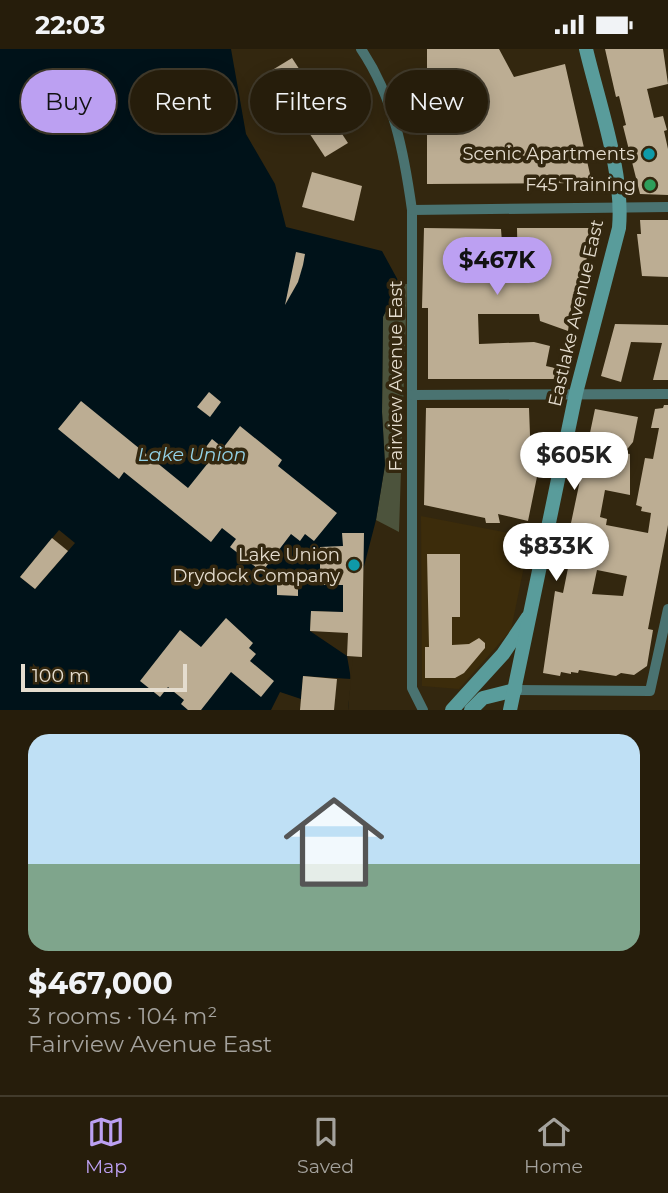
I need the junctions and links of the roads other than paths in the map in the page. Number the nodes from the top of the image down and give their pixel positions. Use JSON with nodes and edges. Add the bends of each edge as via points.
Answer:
{"nodes":[{"id":1,"x":361,"y":49,"type":"edge"},
{"id":2,"x":586,"y":49,"type":"edge"},
{"id":3,"x":620,"y":207,"type":"junction"},
{"id":4,"x":668,"y":207,"type":"edge"},
{"id":5,"x":412,"y":211,"type":"junction"},
{"id":6,"x":576,"y":393,"type":"junction"},
{"id":7,"x":668,"y":394,"type":"edge"},
{"id":8,"x":412,"y":395,"type":"junction"},
{"id":9,"x":533,"y":606,"type":"junction"},
{"id":10,"x":668,"y":609,"type":"edge"},
{"id":11,"x":515,"y":690,"type":"junction"},
{"id":12,"x":423,"y":710,"type":"edge"},
{"id":13,"x":452,"y":710,"type":"edge"},
{"id":14,"x":471,"y":710,"type":"edge"},
{"id":15,"x":510,"y":710,"type":"edge"}],
"edges":[{"from":1,"to":5,"type":"street","name":"Fairview Avenue East","via":[[388,97]]},
{"from":2,"to":3,"type":"main road","name":"Eastlake Avenue East"},
{"from":3,"to":4,"type":"street"},
{"from":3,"to":5,"type":"street"},
{"from":3,"to":6,"type":"main road","name":"Eastlake Avenue East"},
{"from":5,"to":8,"type":"street","name":"Fairview Avenue East"},
{"from":6,"to":7,"type":"street"},
{"from":6,"to":8,"type":"street"},
{"from":6,"to":9,"type":"main road","name":"Eastlake Avenue East"},
{"from":8,"to":12,"type":"street","name":"Fairview Avenue East","via":[[412,688]]},
{"from":9,"to":11,"type":"main road","name":"Eastlake Avenue East"},
{"from":9,"to":13,"type":"main road","via":[[503,654]]},
{"from":10,"to":11,"type":"street","via":[[650,691]]},
{"from":11,"to":14,"type":"main road","via":[[483,698]]},
{"from":11,"to":15,"type":"main road","name":"Eastlake Avenue East"}]}
